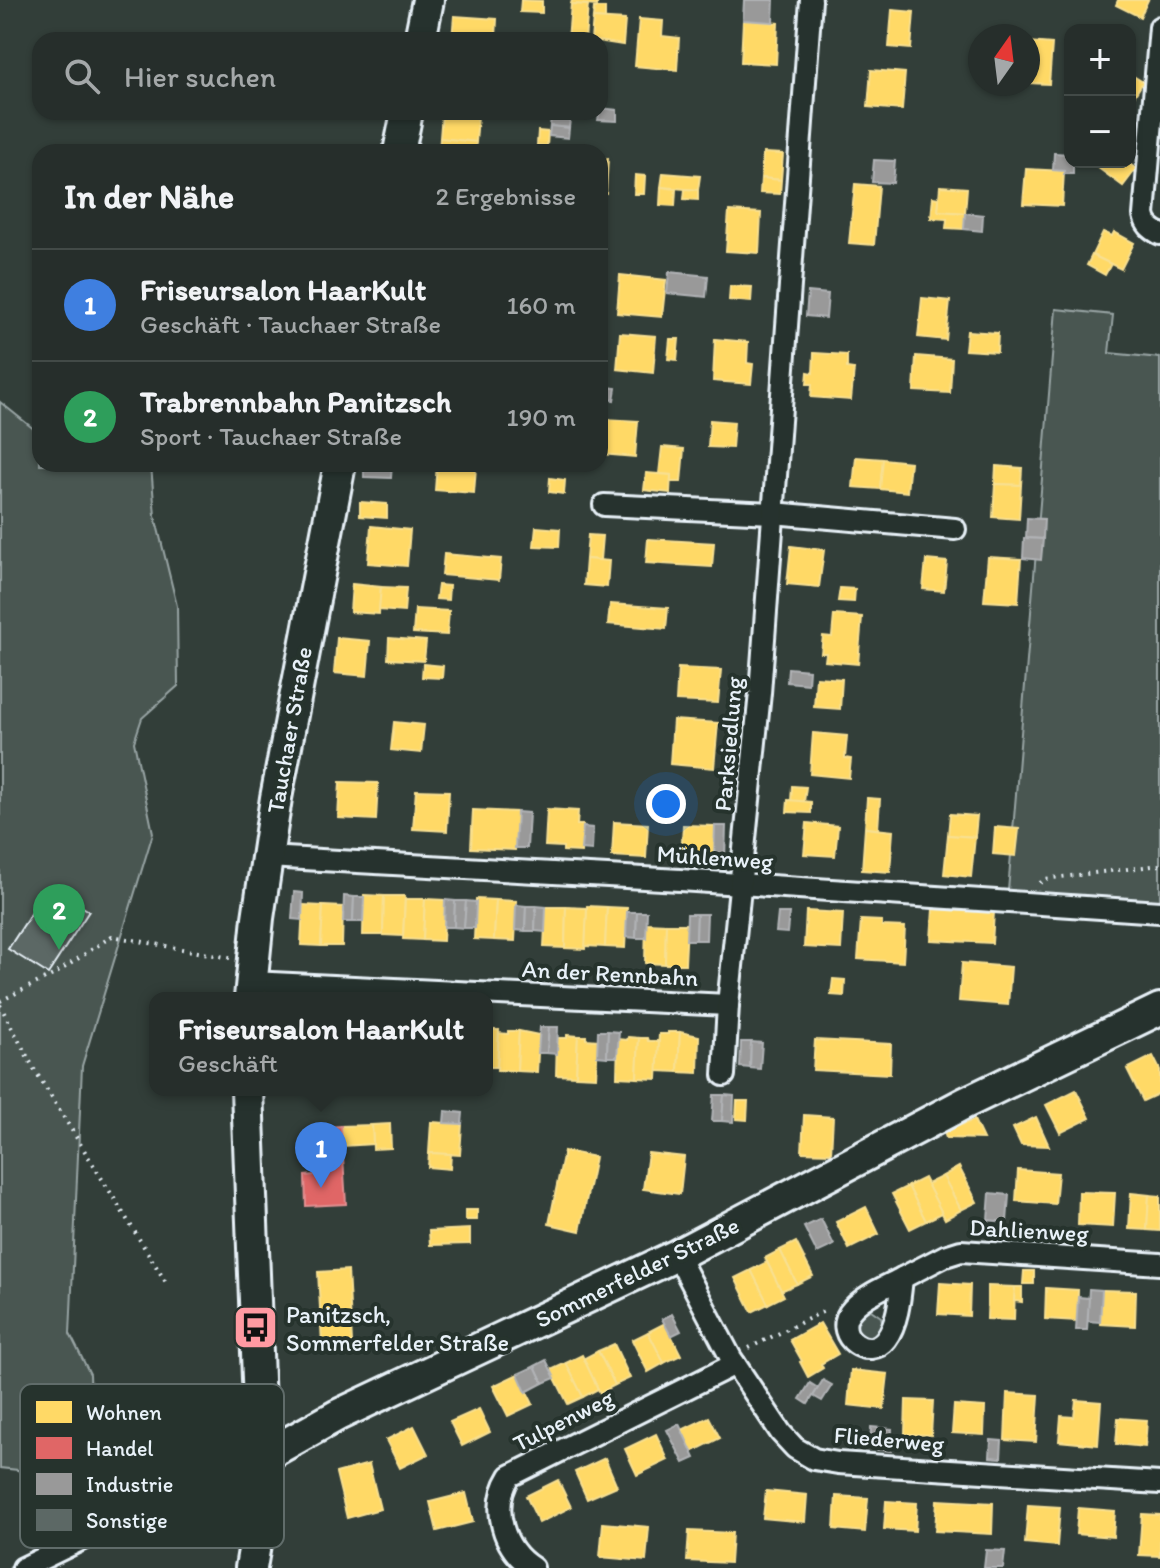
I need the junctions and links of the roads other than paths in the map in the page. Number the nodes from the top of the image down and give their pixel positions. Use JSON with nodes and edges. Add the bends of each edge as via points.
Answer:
{"nodes":[{"id":1,"x":428,"y":0,"type":"edge"},
{"id":2,"x":811,"y":0,"type":"edge"},
{"id":3,"x":1160,"y":27,"type":"edge"},
{"id":4,"x":422,"y":32,"type":"edge"},
{"id":5,"x":405,"y":120,"type":"edge"},
{"id":6,"x":401,"y":144,"type":"edge"},
{"id":7,"x":1160,"y":234,"type":"edge"},
{"id":8,"x":338,"y":472,"type":"edge"},
{"id":9,"x":604,"y":505,"type":"dead end"},
{"id":10,"x":773,"y":513,"type":"junction"},
{"id":11,"x":955,"y":529,"type":"dead end"},
{"id":12,"x":267,"y":857,"type":"junction"},
{"id":13,"x":741,"y":886,"type":"junction"},
{"id":14,"x":1160,"y":912,"type":"edge"},
{"id":15,"x":251,"y":980,"type":"edge"},
{"id":16,"x":480,"y":992,"type":"edge"},
{"id":17,"x":493,"y":993,"type":"edge"},
{"id":18,"x":728,"y":1005,"type":"junction"},
{"id":19,"x":1160,"y":1009,"type":"edge"},
{"id":20,"x":724,"y":1075,"type":"dead end"},
{"id":21,"x":247,"y":1096,"type":"edge"},
{"id":22,"x":677,"y":1255,"type":"junction"},
{"id":23,"x":1160,"y":1264,"type":"edge"},
{"id":24,"x":902,"y":1278,"type":"junction"},
{"id":25,"x":733,"y":1361,"type":"junction"},
{"id":26,"x":258,"y":1384,"type":"edge"},
{"id":27,"x":284,"y":1445,"type":"edge"},
{"id":28,"x":1160,"y":1483,"type":"edge"},
{"id":29,"x":64,"y":1548,"type":"edge"},
{"id":30,"x":254,"y":1548,"type":"edge"},
{"id":31,"x":23,"y":1568,"type":"edge"},
{"id":32,"x":251,"y":1568,"type":"edge"},
{"id":33,"x":533,"y":1568,"type":"edge"}],
"edges":[{"from":1,"to":4,"type":"street"},
{"from":2,"to":10,"type":"street","name":"Parksiedlung"},
{"from":3,"to":7,"type":"street","via":[[1144,215]]},
{"from":5,"to":6,"type":"street"},
{"from":8,"to":12,"type":"street","name":"Tauchaer Straße"},
{"from":9,"to":10,"type":"street"},
{"from":10,"to":11,"type":"street"},
{"from":10,"to":13,"type":"street","name":"Parksiedlung"},
{"from":12,"to":13,"type":"street","name":"Mühlenweg"},
{"from":12,"to":15,"type":"street","name":"Tauchaer Straße"},
{"from":13,"to":14,"type":"street","name":"Mühlenweg"},
{"from":13,"to":18,"type":"street","name":"Parksiedlung"},
{"from":15,"to":16,"type":"street","name":"An der Rennbahn"},
{"from":17,"to":18,"type":"street","name":"An der Rennbahn"},
{"from":18,"to":20,"type":"street","name":"Parksiedlung"},
{"from":19,"to":22,"type":"street","name":"Sommerfelder Straße","via":[[965,1103]]},
{"from":21,"to":26,"type":"street"},
{"from":22,"to":25,"type":"street","name":"Fliederweg"},
{"from":22,"to":27,"type":"street","name":"Sommerfelder Straße"},
{"from":23,"to":24,"type":"street","name":"Dahlienweg","via":[[961,1251]]},
{"from":24,"to":24,"type":"street","name":"Dahlienweg","via":[[886,1339],[867,1348],[853,1343],[846,1330],[848,1316],[859,1303]]},
{"from":25,"to":28,"type":"street","name":"Fliederweg","via":[[781,1433],[814,1459]]},
{"from":25,"to":33,"type":"street","name":"Tulpenweg","via":[[510,1476],[503,1487],[501,1518],[512,1549]]},
{"from":29,"to":31,"type":"street","name":"Sommerfelder Straße"},
{"from":30,"to":32,"type":"street"}]}
